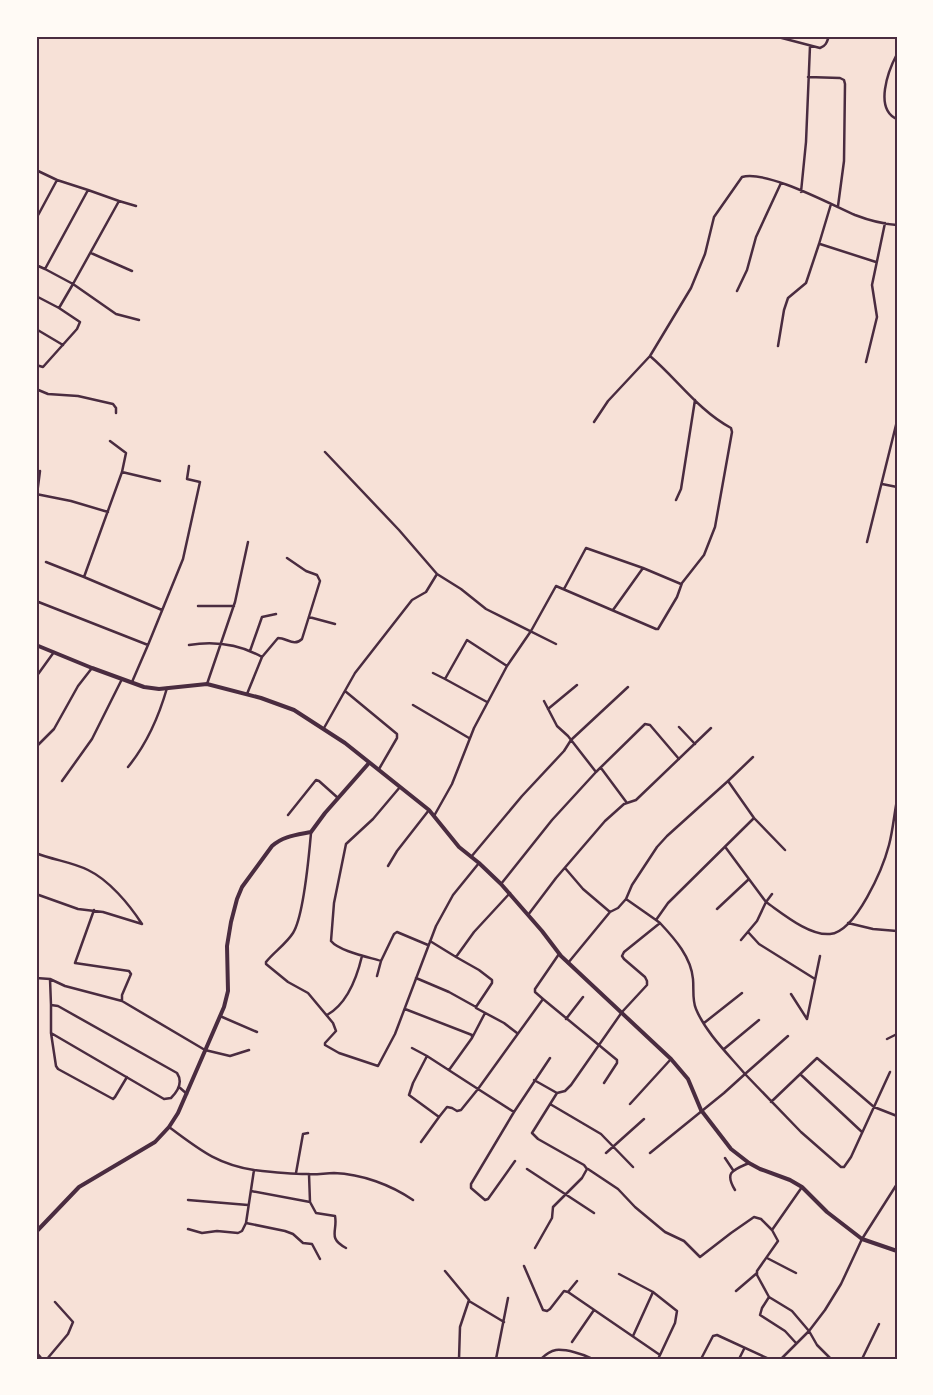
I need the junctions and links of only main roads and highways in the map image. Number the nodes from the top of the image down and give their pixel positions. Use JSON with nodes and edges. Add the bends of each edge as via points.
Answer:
{"nodes":[{"id":1,"x":36,"y":644,"type":"edge"},
{"id":2,"x":369,"y":763,"type":"junction"},
{"id":3,"x":36,"y":1232,"type":"edge"},
{"id":4,"x":897,"y":1251,"type":"edge"}],
"edges":[{"from":1,"to":2,"type":"main road","via":[[132,683],[152,688],[207,684],[294,710],[324,728]]},
{"from":2,"to":3,"type":"main road","via":[[311,832],[278,841],[242,887],[230,922],[228,991],[185,1099],[169,1127],[149,1146],[79,1187]]},
{"from":2,"to":4,"type":"main road","via":[[429,810],[459,847],[502,884],[559,954],[671,1059],[688,1079],[701,1110],[731,1149],[760,1169],[802,1187],[827,1212],[862,1239]]}]}
